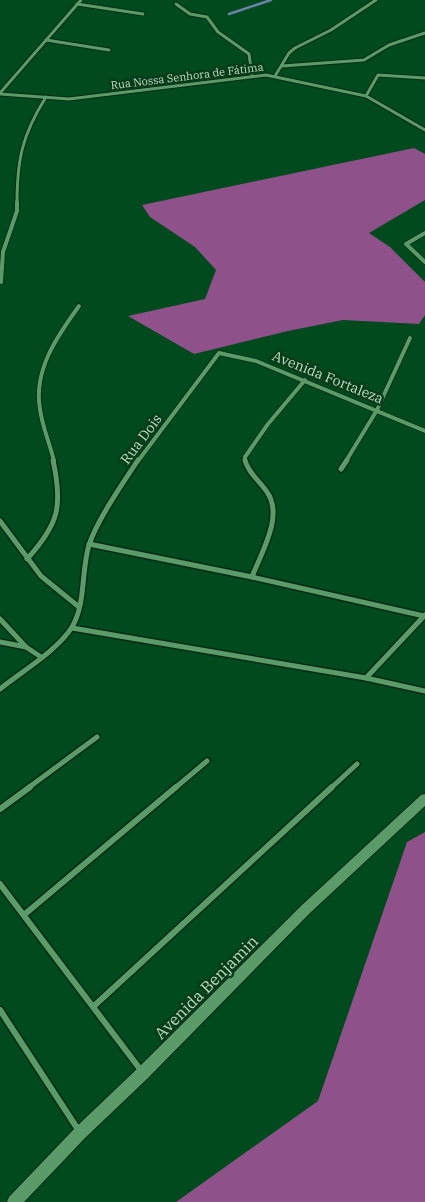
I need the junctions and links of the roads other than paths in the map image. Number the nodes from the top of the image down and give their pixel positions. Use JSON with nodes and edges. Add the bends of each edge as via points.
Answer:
{"nodes":[{"id":1,"x":80,"y":0,"type":"edge"},
{"id":2,"x":376,"y":0,"type":"edge"},
{"id":3,"x":77,"y":4,"type":"junction"},
{"id":4,"x":176,"y":4,"type":"dead end"},
{"id":5,"x":142,"y":14,"type":"dead end"},
{"id":6,"x":425,"y":33,"type":"edge"},
{"id":7,"x":46,"y":40,"type":"junction"},
{"id":8,"x":109,"y":50,"type":"dead end"},
{"id":9,"x":282,"y":66,"type":"junction"},
{"id":10,"x":252,"y":75,"type":"junction"},
{"id":11,"x":275,"y":76,"type":"junction"},
{"id":12,"x":425,"y":78,"type":"edge"},
{"id":13,"x":0,"y":94,"type":"edge"},
{"id":14,"x":366,"y":96,"type":"junction"},
{"id":15,"x":46,"y":97,"type":"junction"},
{"id":16,"x":425,"y":130,"type":"edge"},
{"id":17,"x":425,"y":233,"type":"edge"},
{"id":18,"x":425,"y":262,"type":"edge"},
{"id":19,"x":1,"y":282,"type":"edge"},
{"id":20,"x":79,"y":306,"type":"dead end"},
{"id":21,"x":410,"y":338,"type":"dead end"},
{"id":22,"x":219,"y":353,"type":"joint"},
{"id":23,"x":305,"y":380,"type":"junction"},
{"id":24,"x":378,"y":410,"type":"junction"},
{"id":25,"x":425,"y":431,"type":"edge"},
{"id":26,"x":341,"y":469,"type":"dead end"},
{"id":27,"x":0,"y":521,"type":"edge"},
{"id":28,"x":90,"y":544,"type":"junction"},
{"id":29,"x":27,"y":559,"type":"junction"},
{"id":30,"x":252,"y":577,"type":"junction"},
{"id":31,"x":79,"y":607,"type":"junction"},
{"id":32,"x":424,"y":615,"type":"edge"},
{"id":33,"x":0,"y":619,"type":"edge"},
{"id":34,"x":72,"y":628,"type":"junction"},
{"id":35,"x":0,"y":642,"type":"edge"},
{"id":36,"x":26,"y":647,"type":"junction"},
{"id":37,"x":41,"y":657,"type":"junction"},
{"id":38,"x":366,"y":678,"type":"junction"},
{"id":39,"x":0,"y":689,"type":"edge"},
{"id":40,"x":425,"y":691,"type":"edge"},
{"id":41,"x":97,"y":737,"type":"dead end"},
{"id":42,"x":207,"y":761,"type":"dead end"},
{"id":43,"x":357,"y":764,"type":"dead end"},
{"id":44,"x":425,"y":799,"type":"edge"},
{"id":45,"x":0,"y":810,"type":"edge"},
{"id":46,"x":0,"y":884,"type":"edge"},
{"id":47,"x":24,"y":914,"type":"junction"},
{"id":48,"x":94,"y":1006,"type":"junction"},
{"id":49,"x":0,"y":1010,"type":"edge"},
{"id":50,"x":143,"y":1073,"type":"junction"},
{"id":51,"x":80,"y":1133,"type":"junction"},
{"id":52,"x":14,"y":1202,"type":"edge"}],
"edges":[{"from":1,"to":3,"type":"street"},
{"from":2,"to":9,"type":"street","via":[[331,30],[295,48]]},
{"from":3,"to":5,"type":"street"},
{"from":3,"to":7,"type":"street"},
{"from":4,"to":10,"type":"street","via":[[190,14],[207,16],[218,32],[248,52]]},
{"from":6,"to":9,"type":"street","via":[[389,45],[364,60]]},
{"from":7,"to":8,"type":"street"},
{"from":7,"to":13,"type":"street"},
{"from":9,"to":11,"type":"street"},
{"from":10,"to":11,"type":"street","name":"Rua Nossa Senhora de Fátima"},
{"from":10,"to":15,"type":"street","name":"Rua Nossa Senhora de Fátima","via":[[82,98]]},
{"from":11,"to":14,"type":"street","name":"Rua Nossa Senhora de Fátima"},
{"from":12,"to":14,"type":"street","via":[[378,75]]},
{"from":13,"to":15,"type":"street","name":"Rua Nossa Senhora de Fátima"},
{"from":14,"to":16,"type":"street","name":"Rua Nossa Senhora de Fátima"},
{"from":15,"to":19,"type":"street","via":[[32,119],[17,167],[17,211],[3,252]]},
{"from":17,"to":18,"type":"street","via":[[406,244]]},
{"from":20,"to":29,"type":"street","via":[[54,340],[40,381],[38,405],[54,460],[59,498],[49,533]]},
{"from":21,"to":24,"type":"street"},
{"from":22,"to":23,"type":"street","name":"Avenida Fortaleza","via":[[256,361]]},
{"from":22,"to":28,"type":"street","name":"Rua Dois","via":[[130,473]]},
{"from":23,"to":24,"type":"street","name":"Avenida Fortaleza"},
{"from":23,"to":30,"type":"street","via":[[245,457],[246,466],[271,497],[274,511]]},
{"from":24,"to":25,"type":"street","name":"Avenida Fortaleza"},
{"from":24,"to":26,"type":"street"},
{"from":27,"to":29,"type":"street"},
{"from":28,"to":30,"type":"street"},
{"from":28,"to":31,"type":"street","name":"Rua Dois"},
{"from":29,"to":31,"type":"street","via":[[53,587]]},
{"from":30,"to":32,"type":"street"},
{"from":31,"to":34,"type":"street","name":"Rua Dois"},
{"from":32,"to":38,"type":"street"},
{"from":33,"to":36,"type":"street"},
{"from":34,"to":37,"type":"street"},
{"from":34,"to":38,"type":"street"},
{"from":35,"to":36,"type":"street"},
{"from":36,"to":37,"type":"street"},
{"from":37,"to":39,"type":"street"},
{"from":38,"to":40,"type":"street"},
{"from":41,"to":45,"type":"street"},
{"from":42,"to":47,"type":"street"},
{"from":43,"to":48,"type":"street"},
{"from":44,"to":50,"type":"street","name":"Avenida Benjamin","via":[[306,910]]},
{"from":46,"to":47,"type":"street"},
{"from":47,"to":48,"type":"street"},
{"from":48,"to":50,"type":"street"},
{"from":49,"to":51,"type":"street"},
{"from":50,"to":51,"type":"street","name":"Avenida Benjamin"},
{"from":51,"to":52,"type":"street","name":"Avenida Benjamin"}]}
